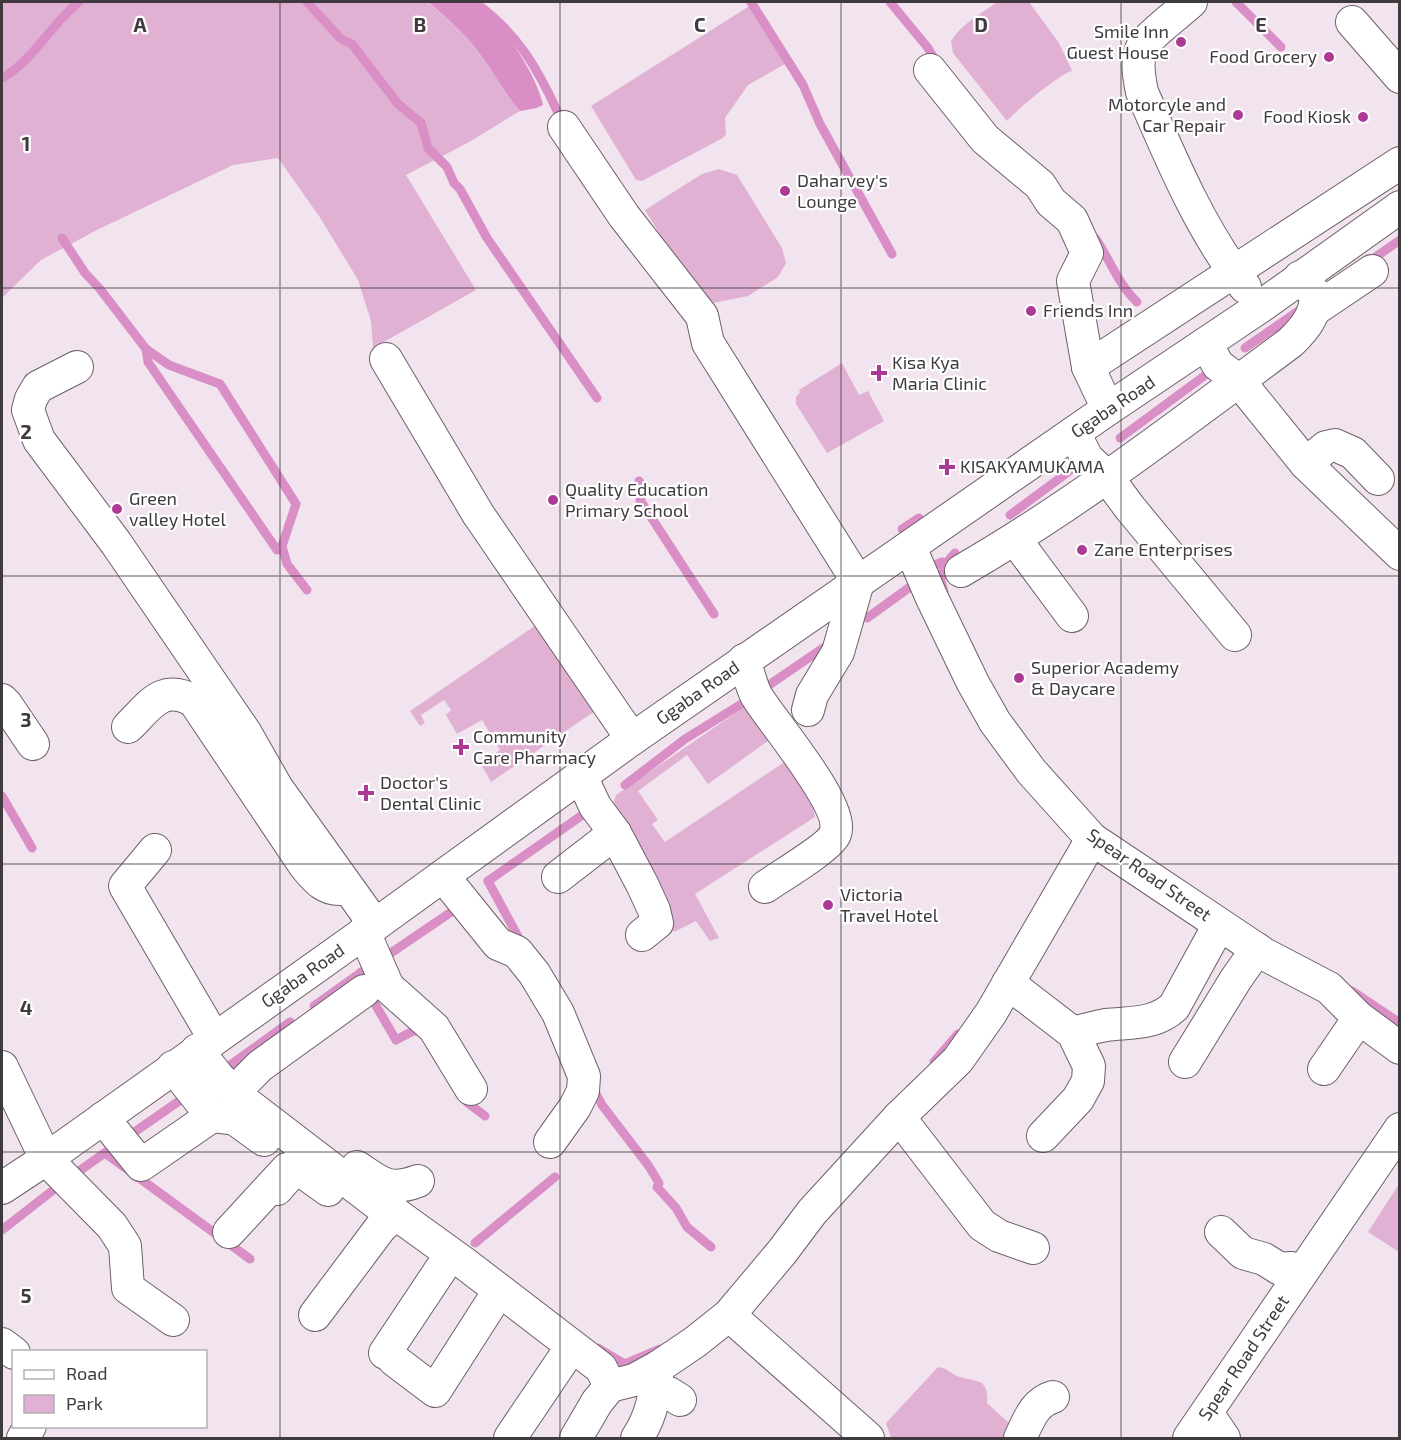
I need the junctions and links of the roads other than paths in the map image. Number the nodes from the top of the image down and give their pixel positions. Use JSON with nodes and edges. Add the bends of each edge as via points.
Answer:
{"nodes":[{"id":1,"x":1191,"y":2,"type":"edge"},
{"id":2,"x":1352,"y":22,"type":"dead end"},
{"id":3,"x":930,"y":70,"type":"dead end"},
{"id":4,"x":1400,"y":77,"type":"edge"},
{"id":5,"x":564,"y":127,"type":"dead end"},
{"id":6,"x":1400,"y":163,"type":"edge"},
{"id":7,"x":1400,"y":207,"type":"edge"},
{"id":8,"x":1232,"y":271,"type":"junction"},
{"id":9,"x":1372,"y":271,"type":"dead end"},
{"id":10,"x":1300,"y":277,"type":"junction"},
{"id":11,"x":1260,"y":307,"type":"junction"},
{"id":12,"x":1314,"y":310,"type":"junction"},
{"id":13,"x":1206,"y":344,"type":"junction"},
{"id":14,"x":386,"y":360,"type":"dead end"},
{"id":15,"x":77,"y":367,"type":"dead end"},
{"id":16,"x":1088,"y":367,"type":"junction"},
{"id":17,"x":1238,"y":380,"type":"junction"},
{"id":18,"x":1108,"y":409,"type":"junction"},
{"id":19,"x":1074,"y":432,"type":"junction"},
{"id":20,"x":1306,"y":464,"type":"junction"},
{"id":21,"x":1107,"y":477,"type":"junction"},
{"id":22,"x":1378,"y":479,"type":"dead end"},
{"id":23,"x":1015,"y":539,"type":"junction"},
{"id":24,"x":910,"y":547,"type":"junction"},
{"id":25,"x":1400,"y":554,"type":"edge"},
{"id":26,"x":961,"y":571,"type":"dead end"},
{"id":27,"x":858,"y":582,"type":"junction"},
{"id":28,"x":1072,"y":616,"type":"dead end"},
{"id":29,"x":1235,"y":635,"type":"dead end"},
{"id":30,"x":744,"y":660,"type":"junction"},
{"id":31,"x":2,"y":700,"type":"edge"},
{"id":32,"x":808,"y":710,"type":"dead end"},
{"id":33,"x":128,"y":727,"type":"dead end"},
{"id":34,"x":632,"y":739,"type":"junction"},
{"id":35,"x":33,"y":744,"type":"dead end"},
{"id":36,"x":581,"y":776,"type":"junction"},
{"id":37,"x":615,"y":833,"type":"junction"},
{"id":38,"x":1092,"y":839,"type":"junction"},
{"id":39,"x":155,"y":850,"type":"dead end"},
{"id":40,"x":443,"y":876,"type":"junction"},
{"id":41,"x":558,"y":877,"type":"dead end"},
{"id":42,"x":765,"y":887,"type":"dead end"},
{"id":43,"x":348,"y":888,"type":"junction"},
{"id":44,"x":1219,"y":925,"type":"junction"},
{"id":45,"x":370,"y":929,"type":"junction"},
{"id":46,"x":642,"y":935,"type":"dead end"},
{"id":47,"x":1257,"y":950,"type":"junction"},
{"id":48,"x":1008,"y":983,"type":"junction"},
{"id":49,"x":284,"y":989,"type":"junction"},
{"id":50,"x":364,"y":991,"type":"dead end"},
{"id":51,"x":1359,"y":1018,"type":"junction"},
{"id":52,"x":313,"y":1027,"type":"junction"},
{"id":53,"x":1073,"y":1033,"type":"junction"},
{"id":54,"x":1400,"y":1048,"type":"edge"},
{"id":55,"x":195,"y":1052,"type":"junction"},
{"id":56,"x":1185,"y":1062,"type":"dead end"},
{"id":57,"x":2,"y":1067,"type":"edge"},
{"id":58,"x":1324,"y":1069,"type":"dead end"},
{"id":59,"x":471,"y":1089,"type":"dead end"},
{"id":60,"x":238,"y":1095,"type":"junction"},
{"id":61,"x":212,"y":1116,"type":"junction"},
{"id":62,"x":899,"y":1117,"type":"junction"},
{"id":63,"x":103,"y":1118,"type":"junction"},
{"id":64,"x":1400,"y":1129,"type":"edge"},
{"id":65,"x":1043,"y":1136,"type":"dead end"},
{"id":66,"x":286,"y":1142,"type":"junction"},
{"id":67,"x":550,"y":1142,"type":"dead end"},
{"id":68,"x":46,"y":1159,"type":"junction"},
{"id":69,"x":418,"y":1181,"type":"dead end"},
{"id":70,"x":2,"y":1188,"type":"edge"},
{"id":71,"x":277,"y":1189,"type":"dead end"},
{"id":72,"x":388,"y":1221,"type":"junction"},
{"id":73,"x":229,"y":1232,"type":"dead end"},
{"id":74,"x":1221,"y":1232,"type":"dead end"},
{"id":75,"x":1034,"y":1248,"type":"dead end"},
{"id":76,"x":441,"y":1269,"type":"junction"},
{"id":77,"x":1299,"y":1276,"type":"junction"},
{"id":78,"x":492,"y":1302,"type":"junction"},
{"id":79,"x":315,"y":1315,"type":"dead end"},
{"id":80,"x":729,"y":1315,"type":"junction"},
{"id":81,"x":173,"y":1320,"type":"dead end"},
{"id":82,"x":566,"y":1355,"type":"junction"},
{"id":83,"x":605,"y":1377,"type":"junction"},
{"id":84,"x":665,"y":1386,"type":"junction"},
{"id":85,"x":1053,"y":1396,"type":"dead end"},
{"id":86,"x":1216,"y":1426,"type":"edge"},
{"id":87,"x":510,"y":1438,"type":"edge"},
{"id":88,"x":576,"y":1438,"type":"edge"},
{"id":89,"x":637,"y":1438,"type":"edge"},
{"id":90,"x":868,"y":1438,"type":"edge"},
{"id":91,"x":1020,"y":1438,"type":"edge"},
{"id":92,"x":1189,"y":1438,"type":"edge"}],
"edges":[{"from":1,"to":8,"type":"street","via":[[1144,44],[1139,76],[1142,92],[1191,200]]},
{"from":2,"to":4,"type":"street"},
{"from":3,"to":16,"type":"street","via":[[985,139],[1040,185],[1051,202],[1072,220],[1087,253],[1073,281]]},
{"from":5,"to":27,"type":"street","via":[[624,216],[702,316],[708,343]]},
{"from":6,"to":8,"type":"street"},
{"from":7,"to":10,"type":"street","name":"Ggaba Road"},
{"from":8,"to":11,"type":"street"},
{"from":8,"to":16,"type":"street"},
{"from":9,"to":12,"type":"street"},
{"from":10,"to":11,"type":"street","name":"Ggaba Road"},
{"from":10,"to":12,"type":"street","via":[[1316,295]]},
{"from":11,"to":13,"type":"street","name":"Ggaba Road"},
{"from":12,"to":17,"type":"street","via":[[1291,342]]},
{"from":13,"to":17,"type":"street","via":[[1218,365]]},
{"from":13,"to":18,"type":"street","name":"Ggaba Road"},
{"from":14,"to":34,"type":"street","via":[[478,514]]},
{"from":15,"to":43,"type":"street","via":[[38,387],[31,399],[28,410],[39,440],[116,543],[245,732],[277,788]]},
{"from":16,"to":18,"type":"street"},
{"from":17,"to":20,"type":"street"},
{"from":17,"to":21,"type":"street"},
{"from":18,"to":19,"type":"street","name":"Ggaba Road"},
{"from":19,"to":21,"type":"street","via":[[1087,458]]},
{"from":19,"to":24,"type":"street","name":"Ggaba Road"},
{"from":20,"to":22,"type":"street","via":[[1326,447],[1335,445],[1353,453]]},
{"from":20,"to":25,"type":"street"},
{"from":21,"to":23,"type":"street"},
{"from":21,"to":29,"type":"street"},
{"from":23,"to":26,"type":"street"},
{"from":23,"to":28,"type":"street"},
{"from":24,"to":27,"type":"street","name":"Ggaba Road"},
{"from":24,"to":38,"type":"street","name":"Spear Road Street","via":[[995,722]]},
{"from":27,"to":30,"type":"street","name":"Ggaba Road"},
{"from":27,"to":32,"type":"street","via":[[838,652],[812,695]]},
{"from":30,"to":34,"type":"street","name":"Ggaba Road"},
{"from":30,"to":42,"type":"street","via":[[756,694],[833,810],[836,828],[829,843]]},
{"from":31,"to":35,"type":"street"},
{"from":33,"to":43,"type":"street","via":[[160,696],[177,693],[194,701],[305,866],[321,884]]},
{"from":34,"to":36,"type":"street","name":"Ggaba Road"},
{"from":36,"to":37,"type":"street","via":[[594,806]]},
{"from":36,"to":40,"type":"street","name":"Ggaba Road"},
{"from":37,"to":41,"type":"street"},
{"from":37,"to":46,"type":"street","via":[[656,916],[657,923]]},
{"from":38,"to":44,"type":"street","name":"Spear Road Street"},
{"from":38,"to":48,"type":"street"},
{"from":39,"to":55,"type":"street","via":[[125,886]]},
{"from":40,"to":45,"type":"street","name":"Ggaba Road"},
{"from":40,"to":67,"type":"street","via":[[498,944],[517,952],[534,974],[558,1013],[584,1076],[583,1091],[575,1107]]},
{"from":43,"to":45,"type":"street"},
{"from":44,"to":47,"type":"street","name":"Spear Road Street"},
{"from":44,"to":53,"type":"street","via":[[1174,1007],[1165,1015],[1145,1022]]},
{"from":45,"to":49,"type":"street","name":"Ggaba Road"},
{"from":45,"to":59,"type":"street","via":[[388,987],[434,1028]]},
{"from":47,"to":51,"type":"street","name":"Spear Road Street","via":[[1329,988]]},
{"from":47,"to":56,"type":"street"},
{"from":48,"to":53,"type":"street"},
{"from":48,"to":62,"type":"street","via":[[958,1060]]},
{"from":49,"to":52,"type":"street"},
{"from":49,"to":55,"type":"street","name":"Ggaba Road"},
{"from":50,"to":52,"type":"street"},
{"from":51,"to":54,"type":"street","name":"Spear Road Street"},
{"from":51,"to":58,"type":"street"},
{"from":52,"to":60,"type":"street","via":[[260,1066],[241,1085]]},
{"from":53,"to":65,"type":"street","via":[[1089,1066],[1088,1081],[1078,1099]]},
{"from":55,"to":60,"type":"street"},
{"from":55,"to":61,"type":"street"},
{"from":55,"to":63,"type":"street","name":"Ggaba Road"},
{"from":57,"to":68,"type":"street"},
{"from":60,"to":66,"type":"street"},
{"from":61,"to":63,"type":"street","via":[[141,1165]]},
{"from":61,"to":66,"type":"street","via":[[236,1119]]},
{"from":62,"to":75,"type":"street","via":[[982,1226]]},
{"from":62,"to":80,"type":"street","via":[[813,1212]]},
{"from":63,"to":68,"type":"street","name":"Ggaba Road"},
{"from":64,"to":77,"type":"street","name":"Spear Road Street"},
{"from":66,"to":69,"type":"street","via":[[316,1138],[380,1183],[393,1187]]},
{"from":66,"to":72,"type":"street","via":[[379,1204]]},
{"from":66,"to":73,"type":"street","via":[[294,1161]]},
{"from":68,"to":70,"type":"street","name":"Ggaba Road"},
{"from":68,"to":81,"type":"street","via":[[112,1226],[125,1246],[128,1288]]},
{"from":71,"to":72,"type":"street","via":[[296,1167]]},
{"from":72,"to":76,"type":"street"},
{"from":72,"to":79,"type":"street"},
{"from":72,"to":83,"type":"street","via":[[464,1263]]},
{"from":74,"to":77,"type":"street","via":[[1243,1252],[1280,1269],[1291,1268]]},
{"from":76,"to":78,"type":"street"},
{"from":76,"to":78,"type":"street","via":[[390,1356],[435,1391]]},
{"from":77,"to":86,"type":"street","name":"Spear Road Street"},
{"from":78,"to":82,"type":"street"},
{"from":80,"to":84,"type":"street","via":[[695,1342]]},
{"from":80,"to":90,"type":"street"},
{"from":82,"to":83,"type":"street","via":[[572,1365]]},
{"from":82,"to":87,"type":"street"},
{"from":83,"to":84,"type":"street"},
{"from":83,"to":88,"type":"street","via":[[597,1402]]},
{"from":84,"to":89,"type":"street"},
{"from":85,"to":91,"type":"street","via":[[1035,1408]]},
{"from":86,"to":92,"type":"street","name":"Spear Road Street"}]}
